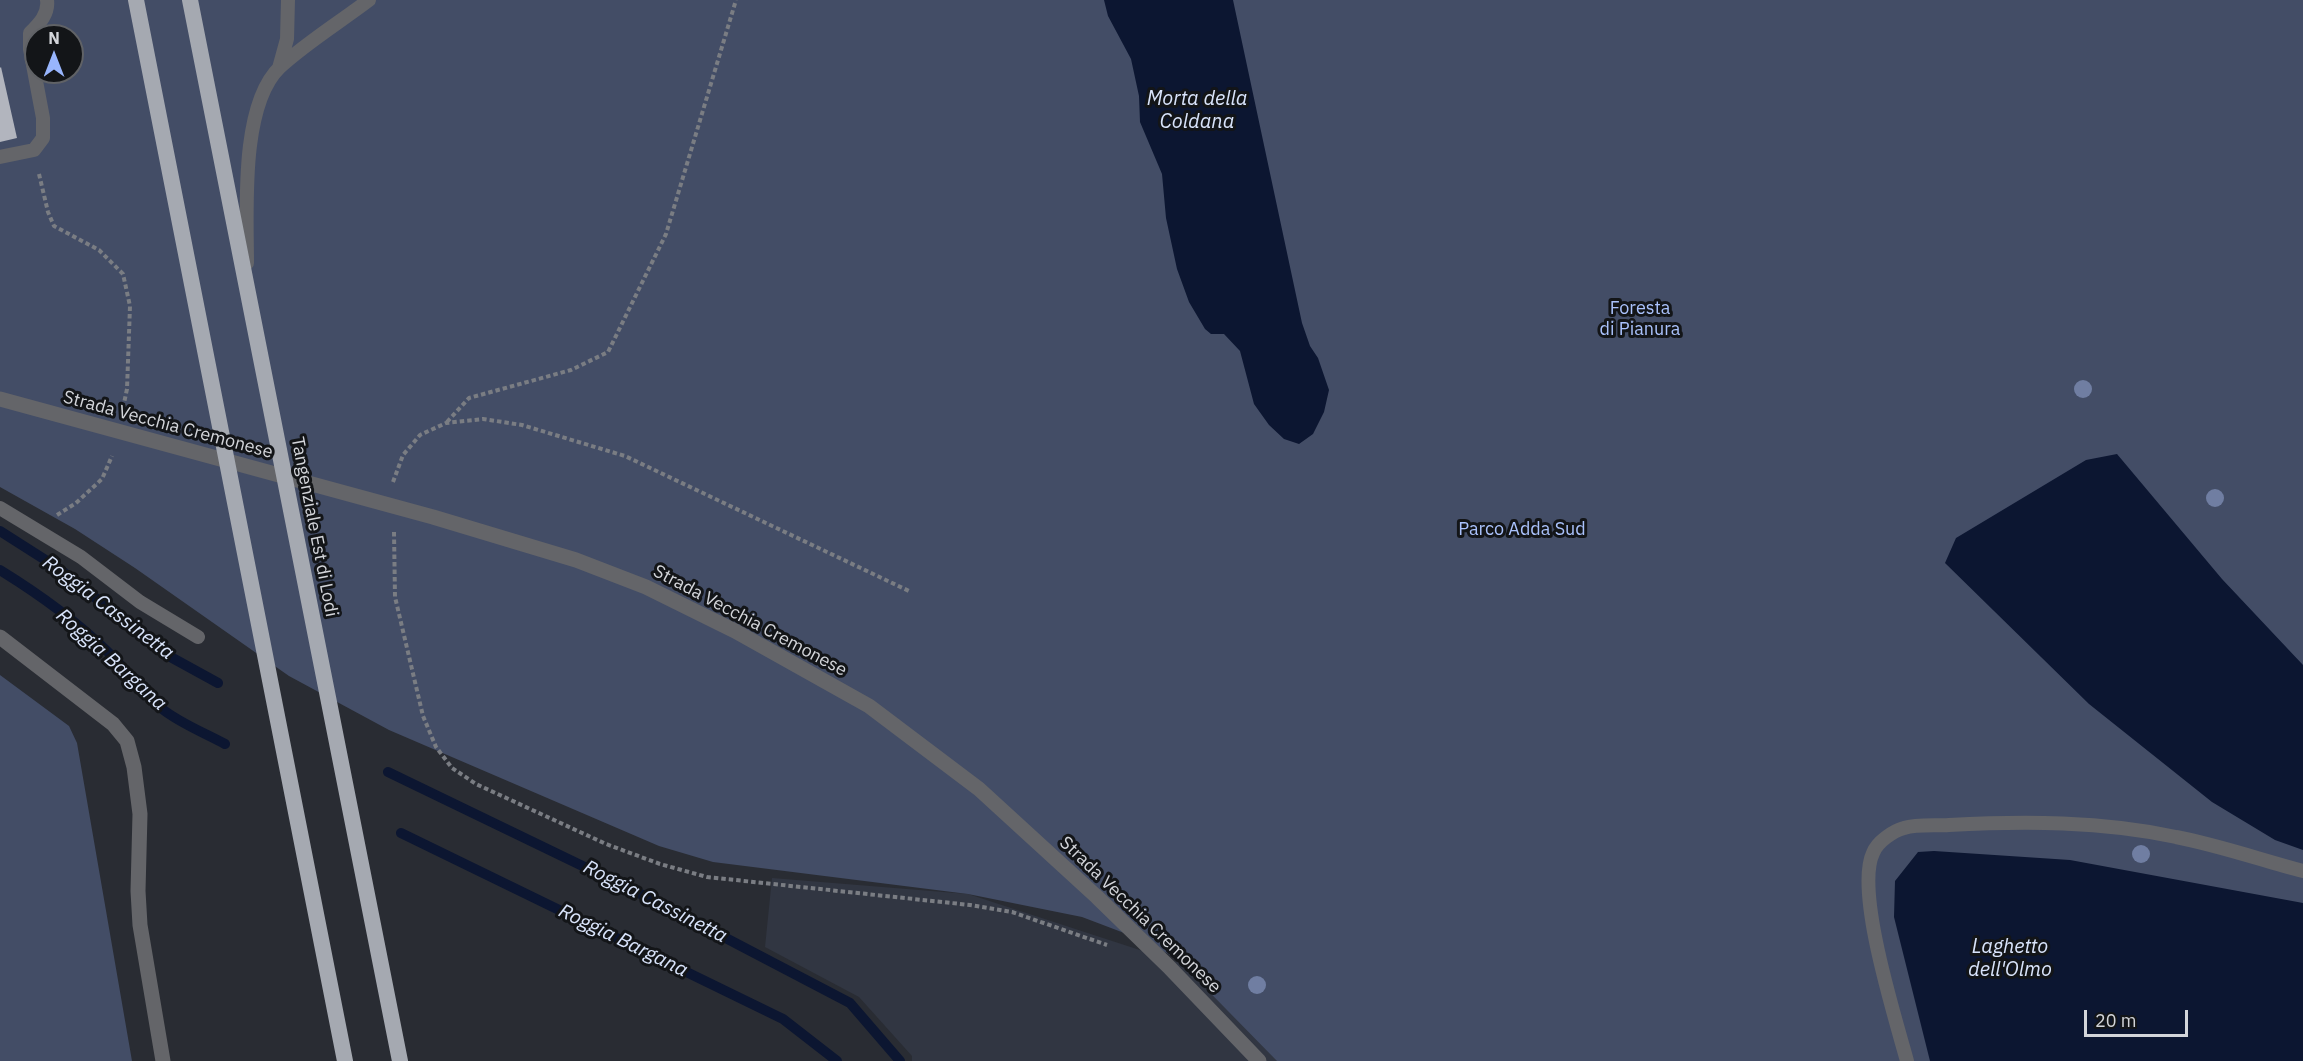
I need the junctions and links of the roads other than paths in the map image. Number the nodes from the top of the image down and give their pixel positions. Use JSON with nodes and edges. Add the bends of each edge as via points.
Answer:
{"nodes":[{"id":1,"x":47,"y":0,"type":"edge"},
{"id":2,"x":136,"y":0,"type":"edge"},
{"id":3,"x":190,"y":0,"type":"edge"},
{"id":4,"x":288,"y":0,"type":"edge"},
{"id":5,"x":369,"y":0,"type":"edge"},
{"id":6,"x":279,"y":68,"type":"junction"},
{"id":7,"x":0,"y":157,"type":"edge"},
{"id":8,"x":246,"y":286,"type":"junction"},
{"id":9,"x":0,"y":399,"type":"edge"},
{"id":10,"x":0,"y":508,"type":"edge"},
{"id":11,"x":0,"y":637,"type":"edge"},
{"id":12,"x":198,"y":637,"type":"dead end"},
{"id":13,"x":2303,"y":871,"type":"edge"},
{"id":14,"x":163,"y":1061,"type":"edge"},
{"id":15,"x":345,"y":1061,"type":"edge"},
{"id":16,"x":400,"y":1061,"type":"edge"},
{"id":17,"x":1259,"y":1061,"type":"edge"},
{"id":18,"x":1907,"y":1061,"type":"edge"}],
"edges":[{"from":1,"to":7,"type":"lane","via":[[41,22],[30,33],[43,138],[34,150]]},
{"from":2,"to":15,"type":"highway"},
{"from":3,"to":8,"type":"highway","name":"Tangenziale Est di Lodi"},
{"from":4,"to":6,"type":"lane","via":[[287,39]]},
{"from":5,"to":6,"type":"lane"},
{"from":6,"to":8,"type":"lane","via":[[264,89],[253,120]]},
{"from":8,"to":16,"type":"highway","name":"Tangenziale Est di Lodi"},
{"from":9,"to":17,"type":"street","name":"Strada Vecchia Cremonese","via":[[576,560],[646,587],[735,631],[869,706],[979,789],[1112,911]]},
{"from":10,"to":12,"type":"lane","via":[[81,557],[140,602]]},
{"from":11,"to":14,"type":"street","via":[[113,724],[127,741],[140,814],[140,926]]},
{"from":13,"to":18,"type":"lane","via":[[2177,837],[2114,826],[1986,823],[1904,828],[1874,850],[1867,867],[1867,888]]}]}
